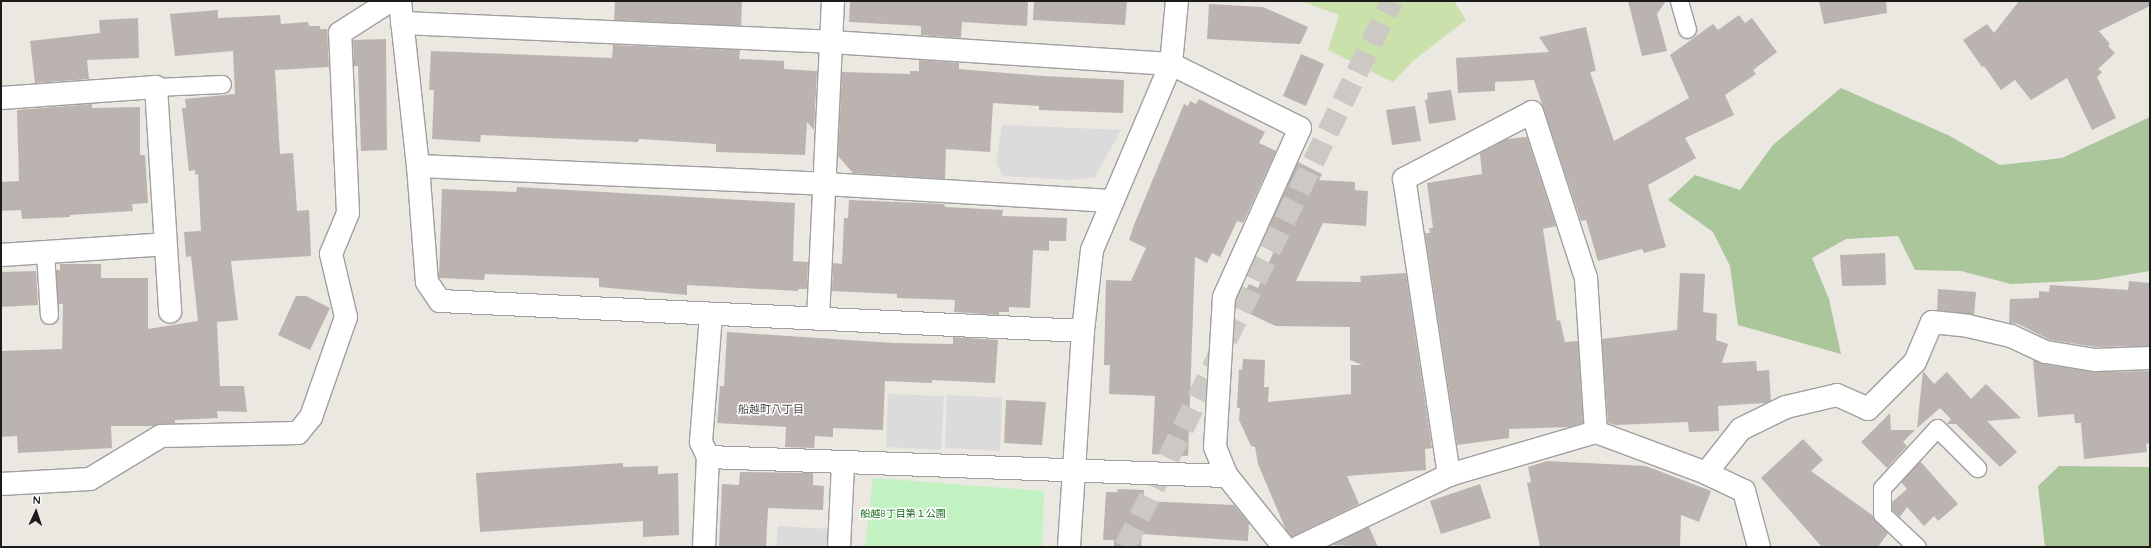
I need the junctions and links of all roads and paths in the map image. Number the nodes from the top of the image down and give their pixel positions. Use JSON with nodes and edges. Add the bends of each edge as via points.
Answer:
{"nodes":[{"id":1,"x":390,"y":1,"type":"edge"},
{"id":2,"x":400,"y":1,"type":"edge"},
{"id":3,"x":832,"y":1,"type":"edge"},
{"id":4,"x":1177,"y":1,"type":"edge"},
{"id":5,"x":1679,"y":1,"type":"edge"},
{"id":6,"x":402,"y":23,"type":"junction"},
{"id":7,"x":1687,"y":29,"type":"dead end"},
{"id":8,"x":831,"y":42,"type":"junction"},
{"id":9,"x":1171,"y":64,"type":"junction"},
{"id":10,"x":222,"y":84,"type":"dead end"},
{"id":11,"x":156,"y":87,"type":"junction"},
{"id":12,"x":1,"y":98,"type":"edge"},
{"id":13,"x":418,"y":166,"type":"junction"},
{"id":14,"x":824,"y":184,"type":"junction"},
{"id":15,"x":1112,"y":201,"type":"junction"},
{"id":16,"x":165,"y":244,"type":"junction"},
{"id":17,"x":45,"y":252,"type":"junction"},
{"id":18,"x":1,"y":255,"type":"edge"},
{"id":19,"x":170,"y":312,"type":"dead end"},
{"id":20,"x":711,"y":314,"type":"junction"},
{"id":21,"x":49,"y":315,"type":"dead end"},
{"id":22,"x":818,"y":319,"type":"junction"},
{"id":23,"x":1083,"y":332,"type":"junction"},
{"id":24,"x":2150,"y":358,"type":"edge"},
{"id":25,"x":1596,"y":432,"type":"junction"},
{"id":26,"x":708,"y":456,"type":"junction"},
{"id":27,"x":843,"y":464,"type":"junction"},
{"id":28,"x":1977,"y":468,"type":"dead end"},
{"id":29,"x":1074,"y":471,"type":"junction"},
{"id":30,"x":1706,"y":473,"type":"junction"},
{"id":31,"x":1449,"y":475,"type":"junction"},
{"id":32,"x":1227,"y":476,"type":"junction"},
{"id":33,"x":1,"y":484,"type":"edge"},
{"id":34,"x":704,"y":547,"type":"edge"},
{"id":35,"x":839,"y":547,"type":"edge"},
{"id":36,"x":1069,"y":547,"type":"edge"},
{"id":37,"x":1284,"y":547,"type":"edge"},
{"id":38,"x":1299,"y":547,"type":"edge"},
{"id":39,"x":1759,"y":547,"type":"edge"},
{"id":40,"x":1917,"y":547,"type":"edge"}],
"edges":[{"from":1,"to":33,"type":"street","via":[[340,33],[348,213],[331,254],[346,317],[310,416],[298,433],[161,436],[90,479]]},
{"from":2,"to":6,"type":"street"},
{"from":3,"to":8,"type":"street"},
{"from":4,"to":9,"type":"street"},
{"from":5,"to":7,"type":"lane"},
{"from":6,"to":8,"type":"street"},
{"from":6,"to":13,"type":"street"},
{"from":8,"to":9,"type":"street"},
{"from":8,"to":14,"type":"street"},
{"from":9,"to":15,"type":"street"},
{"from":9,"to":32,"type":"street","via":[[1300,128],[1224,297],[1215,447]]},
{"from":10,"to":11,"type":"lane"},
{"from":11,"to":12,"type":"street"},
{"from":11,"to":16,"type":"street"},
{"from":13,"to":14,"type":"street"},
{"from":13,"to":20,"type":"street","via":[[427,282],[440,301]]},
{"from":14,"to":15,"type":"street"},
{"from":14,"to":22,"type":"street"},
{"from":15,"to":23,"type":"street","via":[[1092,250]]},
{"from":16,"to":17,"type":"street"},
{"from":16,"to":19,"type":"street"},
{"from":17,"to":18,"type":"street"},
{"from":17,"to":21,"type":"lane"},
{"from":20,"to":22,"type":"street"},
{"from":20,"to":26,"type":"street","via":[[701,442]]},
{"from":22,"to":23,"type":"street"},
{"from":23,"to":29,"type":"street"},
{"from":24,"to":30,"type":"street","via":[[2095,360],[2053,353],[2011,336],[1968,326],[1932,322],[1915,362],[1868,409],[1837,395],[1786,407],[1741,429]]},
{"from":25,"to":30,"type":"street"},
{"from":25,"to":31,"type":"street"},
{"from":25,"to":31,"type":"street","via":[[1586,278],[1532,112],[1404,179]]},
{"from":26,"to":27,"type":"street"},
{"from":26,"to":34,"type":"street"},
{"from":27,"to":29,"type":"street"},
{"from":27,"to":35,"type":"street"},
{"from":28,"to":40,"type":"lane","via":[[1938,428],[1882,488],[1882,514]]},
{"from":29,"to":32,"type":"street"},
{"from":29,"to":36,"type":"street"},
{"from":30,"to":39,"type":"street","via":[[1744,491]]},
{"from":31,"to":38,"type":"street"},
{"from":32,"to":37,"type":"street"}]}
